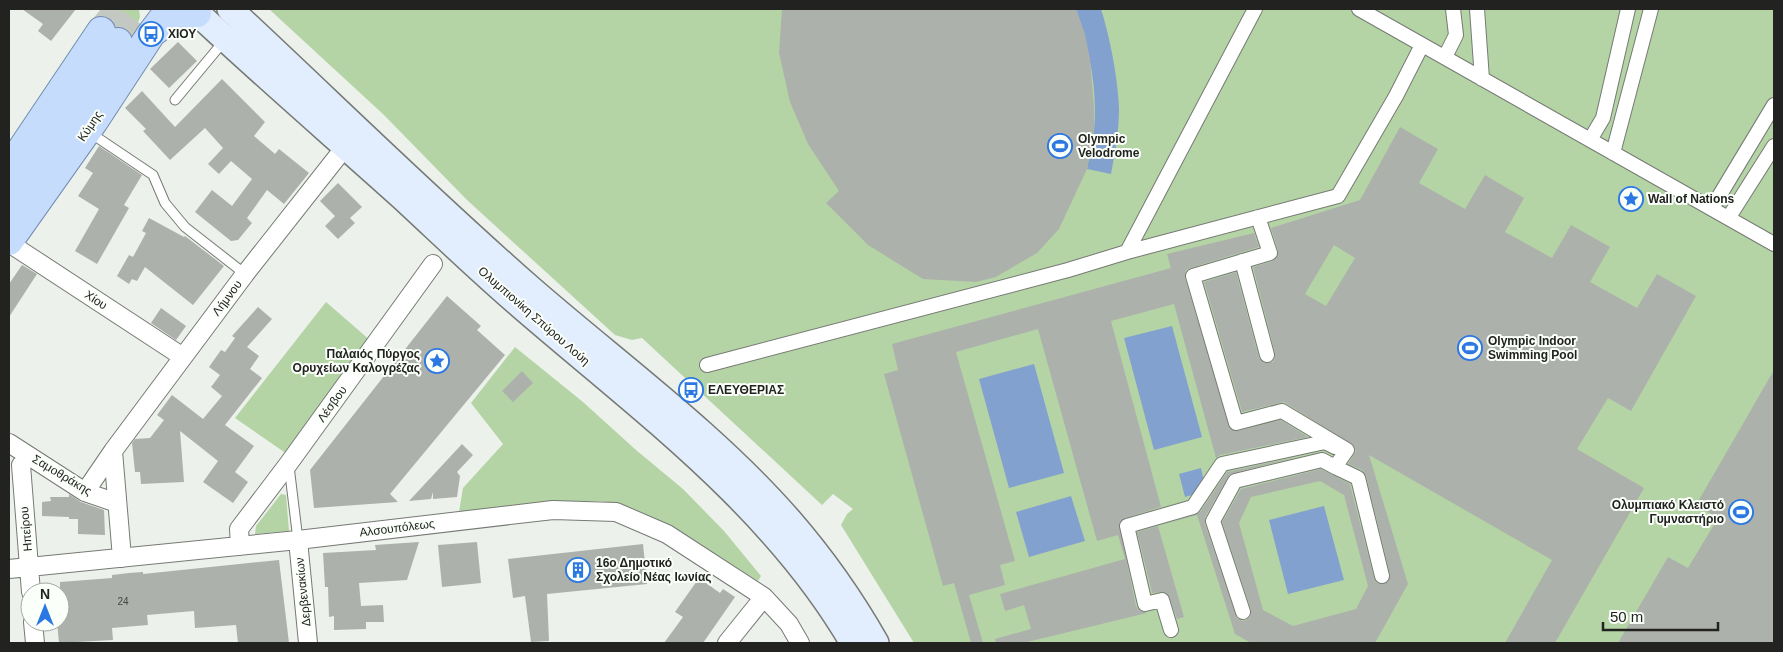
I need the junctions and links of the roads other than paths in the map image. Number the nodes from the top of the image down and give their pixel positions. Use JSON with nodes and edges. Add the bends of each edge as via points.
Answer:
{"nodes":[{"id":1,"x":170,"y":9,"type":"edge"},
{"id":2,"x":230,"y":9,"type":"edge"},
{"id":3,"x":1255,"y":9,"type":"edge"},
{"id":4,"x":1359,"y":9,"type":"edge"},
{"id":5,"x":1453,"y":9,"type":"edge"},
{"id":6,"x":1477,"y":9,"type":"edge"},
{"id":7,"x":1628,"y":9,"type":"edge"},
{"id":8,"x":1651,"y":9,"type":"edge"},
{"id":9,"x":195,"y":11,"type":"edge"},
{"id":10,"x":107,"y":27,"type":"edge"},
{"id":11,"x":150,"y":34,"type":"junction"},
{"id":12,"x":226,"y":39,"type":"junction"},
{"id":13,"x":1422,"y":46,"type":"junction"},
{"id":14,"x":1444,"y":57,"type":"junction"},
{"id":15,"x":1482,"y":79,"type":"junction"},
{"id":16,"x":176,"y":100,"type":"dead end"},
{"id":17,"x":1774,"y":105,"type":"edge"},
{"id":18,"x":87,"y":131,"type":"junction"},
{"id":19,"x":9,"y":134,"type":"edge"},
{"id":20,"x":1590,"y":140,"type":"junction"},
{"id":21,"x":1774,"y":146,"type":"edge"},
{"id":22,"x":345,"y":147,"type":"junction"},
{"id":23,"x":1613,"y":153,"type":"junction"},
{"id":24,"x":9,"y":168,"type":"edge"},
{"id":25,"x":9,"y":208,"type":"edge"},
{"id":26,"x":1712,"y":208,"type":"junction"},
{"id":27,"x":1258,"y":217,"type":"junction"},
{"id":28,"x":1729,"y":218,"type":"junction"},
{"id":29,"x":9,"y":242,"type":"edge"},
{"id":30,"x":1774,"y":244,"type":"edge"},
{"id":31,"x":1127,"y":252,"type":"junction"},
{"id":32,"x":1242,"y":262,"type":"junction"},
{"id":33,"x":433,"y":264,"type":"dead end"},
{"id":34,"x":245,"y":274,"type":"junction"},
{"id":35,"x":1267,"y":355,"type":"dead end"},
{"id":36,"x":182,"y":357,"type":"junction"},
{"id":37,"x":708,"y":365,"type":"dead end"},
{"id":38,"x":9,"y":443,"type":"edge"},
{"id":39,"x":113,"y":451,"type":"junction"},
{"id":40,"x":1345,"y":452,"type":"junction"},
{"id":41,"x":289,"y":464,"type":"junction"},
{"id":42,"x":20,"y":465,"type":"dead end"},
{"id":43,"x":1335,"y":467,"type":"junction"},
{"id":44,"x":85,"y":492,"type":"junction"},
{"id":45,"x":117,"y":503,"type":"junction"},
{"id":46,"x":298,"y":540,"type":"junction"},
{"id":47,"x":240,"y":546,"type":"junction"},
{"id":48,"x":122,"y":558,"type":"junction"},
{"id":49,"x":29,"y":567,"type":"junction"},
{"id":50,"x":9,"y":569,"type":"edge"},
{"id":51,"x":1382,"y":576,"type":"dead end"},
{"id":52,"x":30,"y":582,"type":"edge"},
{"id":53,"x":764,"y":597,"type":"junction"},
{"id":54,"x":1243,"y":612,"type":"dead end"},
{"id":55,"x":1171,"y":630,"type":"dead end"},
{"id":56,"x":308,"y":643,"type":"edge"},
{"id":57,"x":727,"y":643,"type":"edge"},
{"id":58,"x":800,"y":643,"type":"edge"},
{"id":59,"x":853,"y":643,"type":"edge"},
{"id":60,"x":876,"y":643,"type":"edge"}],
"edges":[{"from":1,"to":11,"type":"main road","name":"Κύμης"},
{"from":2,"to":60,"type":"main road","name":"Ολυμπιονίκη Σπύρου Λούη","via":[[530,288],[689,423],[759,489],[830,572]]},
{"from":3,"to":31,"type":"street"},
{"from":4,"to":13,"type":"street"},
{"from":5,"to":14,"type":"street","via":[[1456,35]]},
{"from":6,"to":15,"type":"street"},
{"from":7,"to":20,"type":"street","via":[[1603,118]]},
{"from":8,"to":23,"type":"street"},
{"from":9,"to":11,"type":"main road","via":[[166,20]]},
{"from":9,"to":12,"type":"main road","name":"Ολυμπιονίκη Σπύρου Λούη"},
{"from":10,"to":19,"type":"main road"},
{"from":10,"to":24,"type":"main road"},
{"from":10,"to":25,"type":"main road","name":"Κύμης"},
{"from":11,"to":18,"type":"main road","name":"Κύμης"},
{"from":12,"to":16,"type":"lane"},
{"from":12,"to":22,"type":"main road","name":"Ολυμπιονίκη Σπύρου Λούη"},
{"from":13,"to":14,"type":"street"},
{"from":13,"to":27,"type":"street","via":[[1338,196]]},
{"from":14,"to":15,"type":"street"},
{"from":15,"to":20,"type":"street"},
{"from":17,"to":26,"type":"street"},
{"from":18,"to":29,"type":"main road","name":"Κύμης"},
{"from":18,"to":34,"type":"lane","via":[[153,176],[165,203],[185,227]]},
{"from":20,"to":23,"type":"street"},
{"from":21,"to":28,"type":"street"},
{"from":22,"to":34,"type":"street","name":"Λήμνου"},
{"from":22,"to":59,"type":"main road","name":"Ολυμπιονίκη Σπύρου Λούη","via":[[519,305],[703,462],[796,559]]},
{"from":23,"to":26,"type":"street"},
{"from":26,"to":28,"type":"street"},
{"from":27,"to":31,"type":"street"},
{"from":27,"to":32,"type":"street","via":[[1270,253]]},
{"from":28,"to":30,"type":"street"},
{"from":29,"to":36,"type":"street","name":"Χίου"},
{"from":31,"to":37,"type":"street"},
{"from":32,"to":35,"type":"street"},
{"from":32,"to":40,"type":"street","via":[[1193,276],[1236,423],[1282,411]]},
{"from":33,"to":41,"type":"street","name":"Λέσβου"},
{"from":34,"to":36,"type":"street","name":"Λήμνου"},
{"from":36,"to":39,"type":"street","name":"Λήμνου"},
{"from":38,"to":44,"type":"street","name":"Σαμοθράκης"},
{"from":39,"to":44,"type":"street","name":"Λήμνου"},
{"from":39,"to":45,"type":"street"},
{"from":40,"to":43,"type":"street"},
{"from":40,"to":55,"type":"street","via":[[1325,442],[1222,464],[1193,508],[1127,526],[1145,604],[1162,600]]},
{"from":41,"to":46,"type":"lane"},
{"from":41,"to":47,"type":"street","name":"Λέσβου","via":[[239,529]]},
{"from":42,"to":49,"type":"street","name":"Ηπείρου"},
{"from":43,"to":51,"type":"street","via":[[1358,478]]},
{"from":43,"to":54,"type":"street","via":[[1322,460],[1235,481],[1213,521]]},
{"from":44,"to":45,"type":"street","name":"Σαμοθράκης"},
{"from":45,"to":48,"type":"street"},
{"from":46,"to":47,"type":"street","name":"Αλσουπόλεως"},
{"from":46,"to":53,"type":"street","name":"Αλσουπόλεως","via":[[553,510],[616,512],[667,534]]},
{"from":46,"to":56,"type":"street","name":"Δερβενακίων"},
{"from":47,"to":48,"type":"street","name":"Αλσουπόλεως"},
{"from":48,"to":49,"type":"street","name":"Αλσουπόλεως"},
{"from":49,"to":50,"type":"street","name":"Αλσουπόλεως"},
{"from":49,"to":52,"type":"street","name":"Ηπείρου"},
{"from":53,"to":57,"type":"street"},
{"from":53,"to":58,"type":"street","name":"Αλσουπόλεως","via":[[789,624]]}]}
